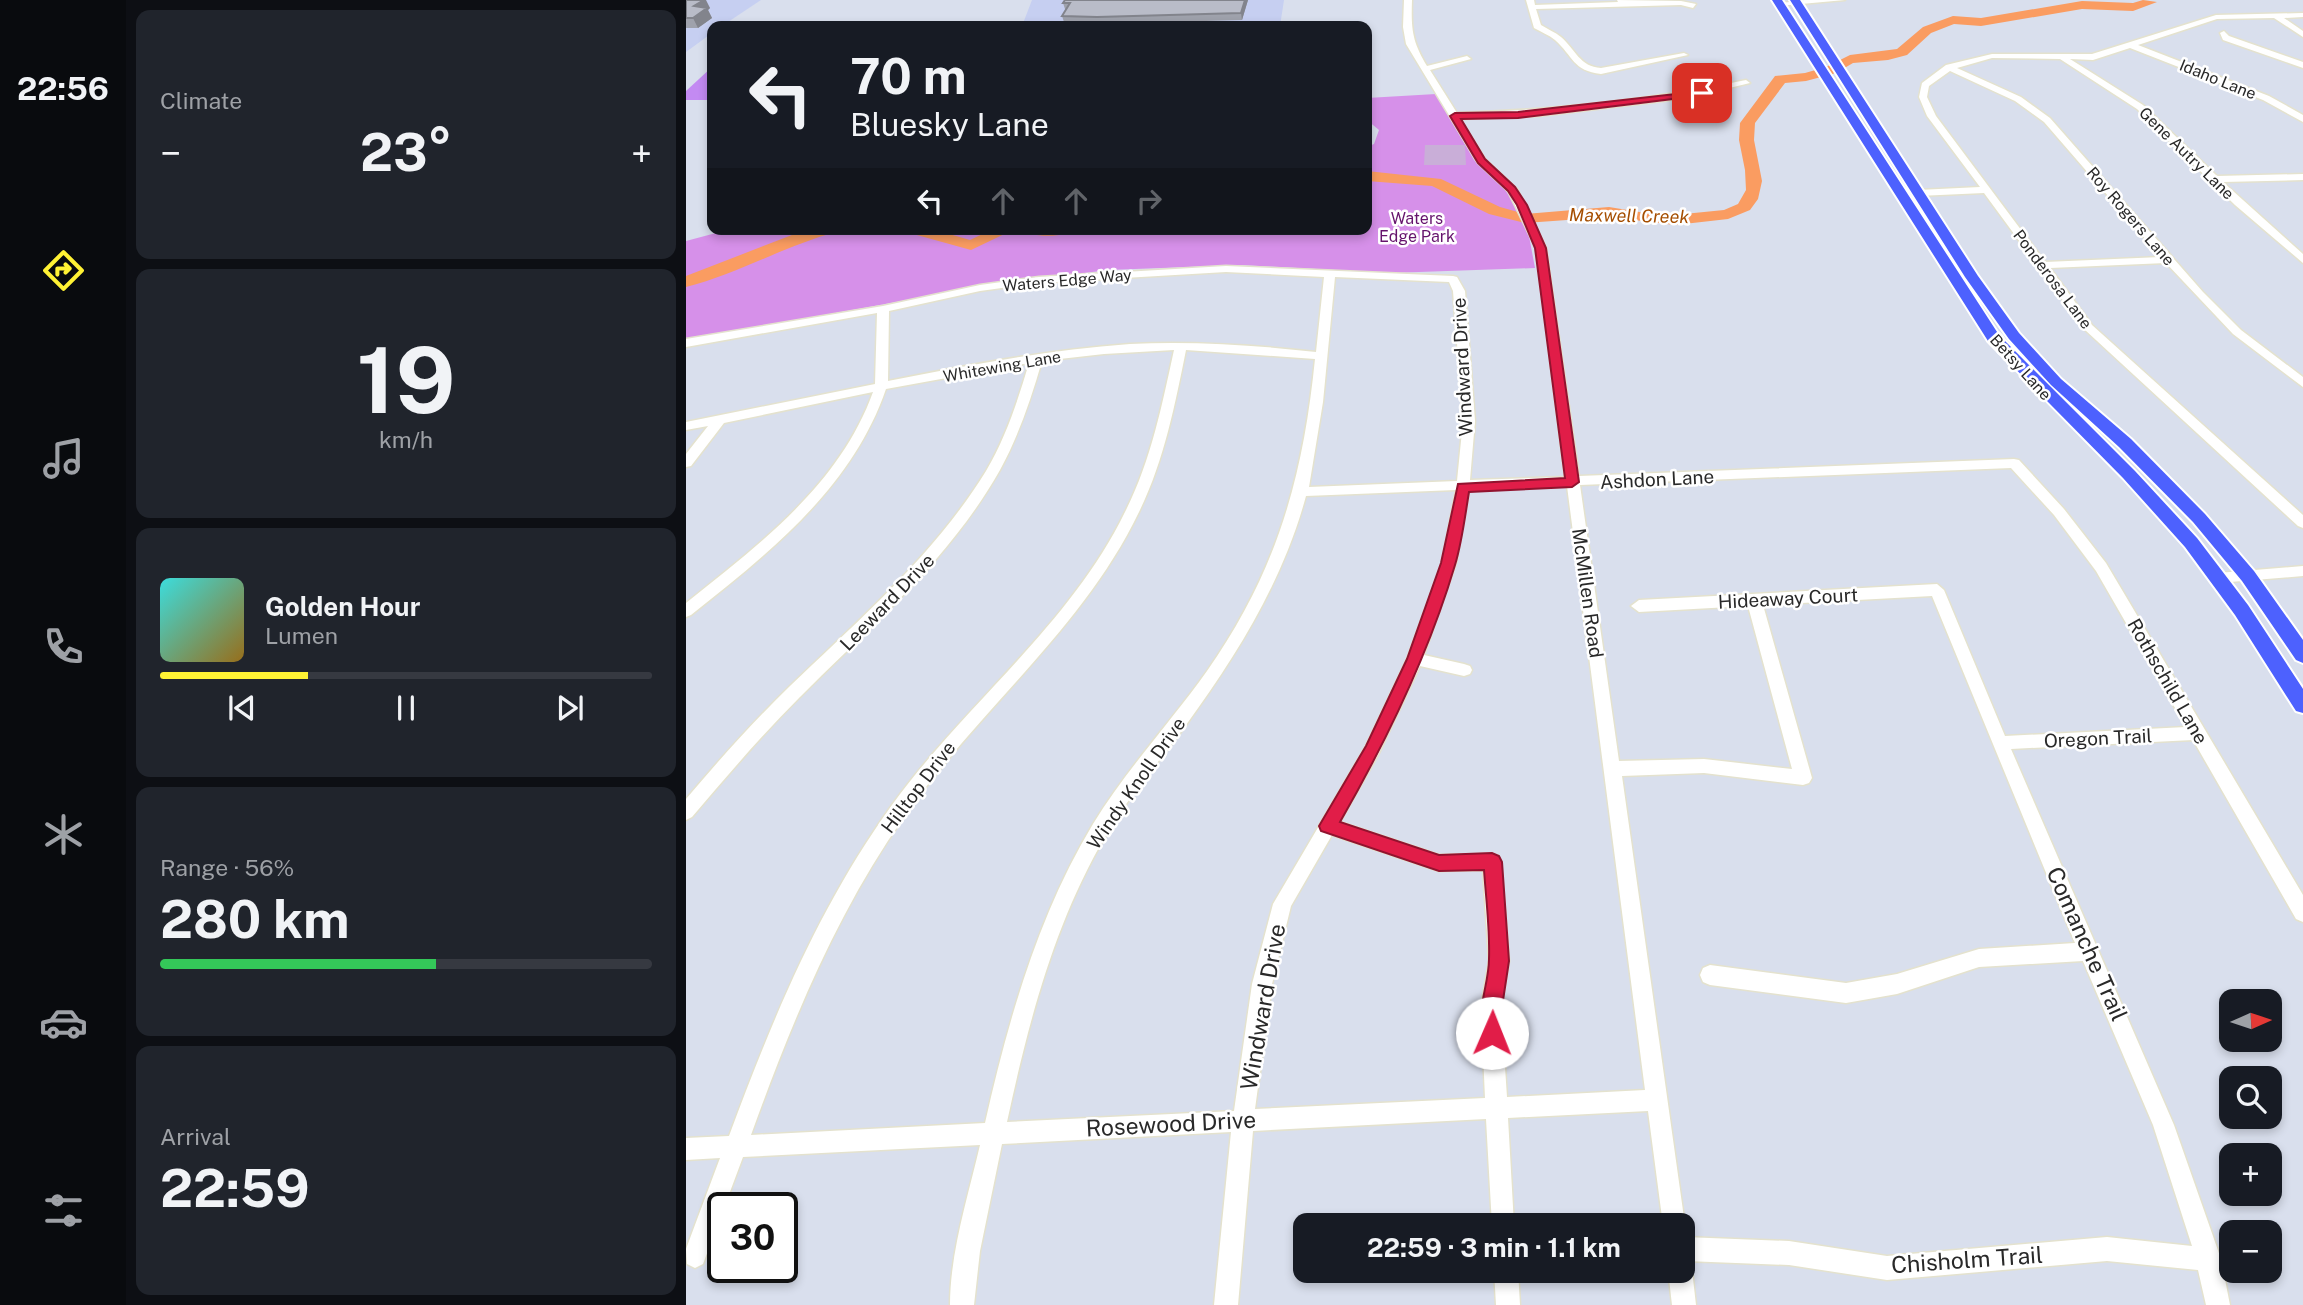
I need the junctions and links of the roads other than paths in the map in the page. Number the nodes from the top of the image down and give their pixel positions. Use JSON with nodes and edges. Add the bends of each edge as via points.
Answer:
{"nodes":[{"id":1,"x":1408,"y":0,"type":"edge"},
{"id":2,"x":1841,"y":0,"type":"edge"},
{"id":3,"x":1622,"y":2,"type":"edge"},
{"id":4,"x":1778,"y":2,"type":"edge"},
{"id":5,"x":1796,"y":2,"type":"edge"},
{"id":6,"x":1531,"y":3,"type":"edge"},
{"id":7,"x":1693,"y":6,"type":"dead end"},
{"id":8,"x":2303,"y":15,"type":"edge"},
{"id":9,"x":2276,"y":16,"type":"junction"},
{"id":10,"x":2224,"y":33,"type":"dead end"},
{"id":11,"x":2303,"y":35,"type":"edge"},
{"id":12,"x":2131,"y":45,"type":"junction"},
{"id":13,"x":1684,"y":55,"type":"dead end"},
{"id":14,"x":2063,"y":57,"type":"junction"},
{"id":15,"x":1467,"y":59,"type":"dead end"},
{"id":16,"x":2303,"y":65,"type":"edge"},
{"id":17,"x":1949,"y":67,"type":"junction"},
{"id":18,"x":1425,"y":69,"type":"junction"},
{"id":19,"x":1746,"y":83,"type":"dead end"},
{"id":20,"x":1852,"y":87,"type":"joint"},
{"id":21,"x":1455,"y":116,"type":"junction"},
{"id":22,"x":2303,"y":118,"type":"edge"},
{"id":23,"x":2303,"y":177,"type":"edge"},
{"id":24,"x":2214,"y":179,"type":"junction"},
{"id":25,"x":1984,"y":186,"type":"junction"},
{"id":26,"x":1910,"y":189,"type":"junction"},
{"id":27,"x":2169,"y":260,"type":"junction"},
{"id":28,"x":2303,"y":260,"type":"edge"},
{"id":29,"x":2042,"y":265,"type":"junction"},
{"id":30,"x":1331,"y":274,"type":"junction"},
{"id":31,"x":1453,"y":279,"type":"joint"},
{"id":32,"x":883,"y":309,"type":"junction"},
{"id":33,"x":686,"y":343,"type":"edge"},
{"id":34,"x":1181,"y":347,"type":"junction"},
{"id":35,"x":1321,"y":356,"type":"junction"},
{"id":36,"x":1037,"y":358,"type":"junction"},
{"id":37,"x":2303,"y":383,"type":"edge"},
{"id":38,"x":881,"y":388,"type":"junction"},
{"id":39,"x":720,"y":421,"type":"junction"},
{"id":40,"x":686,"y":426,"type":"edge"},
{"id":41,"x":686,"y":463,"type":"edge"},
{"id":42,"x":2014,"y":463,"type":"joint"},
{"id":43,"x":1572,"y":482,"type":"junction"},
{"id":44,"x":1463,"y":487,"type":"junction"},
{"id":45,"x":1300,"y":492,"type":"junction"},
{"id":46,"x":2303,"y":523,"type":"edge"},
{"id":47,"x":2303,"y":571,"type":"edge"},
{"id":48,"x":2248,"y":576,"type":"junction"},
{"id":49,"x":2218,"y":578,"type":"junction"},
{"id":50,"x":1937,"y":590,"type":"joint"},
{"id":51,"x":1754,"y":600,"type":"junction"},
{"id":52,"x":1639,"y":606,"type":"dead end"},
{"id":53,"x":686,"y":611,"type":"edge"},
{"id":54,"x":2303,"y":655,"type":"edge"},
{"id":55,"x":1415,"y":659,"type":"junction"},
{"id":56,"x":1464,"y":670,"type":"dead end"},
{"id":57,"x":2303,"y":705,"type":"edge"},
{"id":58,"x":2198,"y":733,"type":"junction"},
{"id":59,"x":1999,"y":743,"type":"junction"},
{"id":60,"x":1612,"y":769,"type":"junction"},
{"id":61,"x":686,"y":812,"type":"edge"},
{"id":62,"x":1328,"y":826,"type":"junction"},
{"id":63,"x":2303,"y":913,"type":"edge"},
{"id":64,"x":2089,"y":951,"type":"junction"},
{"id":65,"x":1710,"y":975,"type":"dead end"},
{"id":66,"x":1657,"y":1100,"type":"junction"},
{"id":67,"x":1495,"y":1108,"type":"junction"},
{"id":68,"x":1244,"y":1121,"type":"junction"},
{"id":69,"x":993,"y":1133,"type":"junction"},
{"id":70,"x":737,"y":1146,"type":"junction"},
{"id":71,"x":686,"y":1149,"type":"edge"},
{"id":72,"x":1502,"y":1213,"type":"edge"},
{"id":73,"x":1672,"y":1213,"type":"edge"},
{"id":74,"x":1695,"y":1249,"type":"edge"},
{"id":75,"x":695,"y":1256,"type":"dead end"},
{"id":76,"x":2209,"y":1259,"type":"junction"},
{"id":77,"x":1507,"y":1283,"type":"edge"},
{"id":78,"x":1681,"y":1283,"type":"edge"},
{"id":79,"x":962,"y":1305,"type":"edge"},
{"id":80,"x":1226,"y":1305,"type":"edge"},
{"id":81,"x":1508,"y":1305,"type":"edge"},
{"id":82,"x":1684,"y":1305,"type":"edge"},
{"id":83,"x":2218,"y":1305,"type":"edge"}],
"edges":[{"from":1,"to":18,"type":"street","name":"McMillen Road","via":[[1410,44]]},
{"from":2,"to":5,"type":"street"},
{"from":3,"to":6,"type":"street"},
{"from":3,"to":7,"type":"street"},
{"from":4,"to":5,"type":"street"},
{"from":4,"to":26,"type":"main road","name":"Betsy Lane","via":[[1834,92]]},
{"from":5,"to":20,"type":"main road","name":"Betsy Lane"},
{"from":6,"to":13,"type":"street","via":[[1536,26],[1558,39],[1586,69],[1601,71]]},
{"from":8,"to":9,"type":"street"},
{"from":9,"to":11,"type":"street"},
{"from":9,"to":12,"type":"street","via":[[2216,17]]},
{"from":10,"to":16,"type":"street","via":[[2227,38]]},
{"from":12,"to":14,"type":"street","via":[[2093,57]]},
{"from":12,"to":22,"type":"street","name":"Idaho Lane","via":[[2266,98]]},
{"from":14,"to":17,"type":"street","via":[[1992,56]]},
{"from":14,"to":24,"type":"street","name":"Gene Autry Lane","via":[[2140,107]]},
{"from":15,"to":18,"type":"street"},
{"from":17,"to":25,"type":"street","name":"Ponderosa Lane","via":[[1925,85],[1923,97]]},
{"from":17,"to":27,"type":"street","name":"Roy Rogers Lane","via":[[2018,99],[2047,120]]},
{"from":18,"to":21,"type":"street","name":"McMillen Road"},
{"from":19,"to":21,"type":"street","via":[[1688,95],[1539,113]]},
{"from":20,"to":26,"type":"main road","name":"Betsy Lane"},
{"from":21,"to":43,"type":"street","name":"McMillen Road","via":[[1481,161],[1512,189],[1522,205],[1542,256]]},
{"from":23,"to":24,"type":"street"},
{"from":24,"to":28,"type":"street","name":"Gene Autry Lane"},
{"from":25,"to":26,"type":"street"},
{"from":25,"to":29,"type":"street","name":"Ponderosa Lane"},
{"from":26,"to":48,"type":"main road","name":"Betsy Lane","via":[[2014,336],[2056,382],[2125,443]]},
{"from":26,"to":49,"type":"main road","name":"Betsy Lane","via":[[1993,338],[2175,522]]},
{"from":27,"to":29,"type":"street"},
{"from":27,"to":37,"type":"street","name":"Roy Rogers Lane","via":[[2237,332]]},
{"from":29,"to":46,"type":"street","name":"Ponderosa Lane","via":[[2088,327]]},
{"from":30,"to":31,"type":"street","name":"Waters Edge Way"},
{"from":30,"to":32,"type":"street","name":"Waters Edge Way","via":[[1226,269],[1039,280]]},
{"from":30,"to":35,"type":"street","name":"Windy Knoll Drive"},
{"from":31,"to":44,"type":"street","name":"Windward Drive","via":[[1459,291],[1469,421]]},
{"from":32,"to":33,"type":"street","name":"Waters Edge Way"},
{"from":32,"to":38,"type":"street"},
{"from":34,"to":35,"type":"street","name":"Whitewing Lane"},
{"from":34,"to":36,"type":"street","name":"Whitewing Lane"},
{"from":34,"to":70,"type":"street","name":"Hilltop Drive","via":[[1165,425],[1132,514],[1079,597],[952,741],[867,857],[815,950],[767,1061]]},
{"from":35,"to":45,"type":"street","name":"Windy Knoll Drive"},
{"from":36,"to":38,"type":"street","name":"Whitewing Lane"},
{"from":36,"to":61,"type":"street","name":"Leeward Drive","via":[[1020,414],[991,477],[967,513],[924,566],[752,735]]},
{"from":38,"to":39,"type":"street","name":"Whitewing Lane"},
{"from":38,"to":53,"type":"street","via":[[863,435],[832,477],[775,539]]},
{"from":39,"to":40,"type":"street","name":"Whitewing Lane"},
{"from":39,"to":41,"type":"street"},
{"from":42,"to":43,"type":"street","name":"Ashdon Lane"},
{"from":42,"to":58,"type":"street","name":"Rothschild Lane","via":[[2101,568]]},
{"from":43,"to":44,"type":"street","name":"Ashdon Lane"},
{"from":43,"to":60,"type":"street","name":"McMillen Road"},
{"from":44,"to":45,"type":"street","name":"Ashdon Lane"},
{"from":44,"to":55,"type":"street","name":"Windward Drive","via":[[1449,563]]},
{"from":45,"to":69,"type":"street","name":"Windy Knoll Drive","via":[[1268,580],[1234,641],[1099,831],[1056,916],[1036,970]]},
{"from":47,"to":48,"type":"street"},
{"from":48,"to":49,"type":"street"},
{"from":48,"to":54,"type":"main road","name":"Betsy Lane"},
{"from":49,"to":57,"type":"main road","name":"Betsy Lane"},
{"from":50,"to":51,"type":"street","name":"Hideaway Court"},
{"from":50,"to":59,"type":"street","name":"Comanche Trail"},
{"from":51,"to":52,"type":"street","name":"Hideaway Court"},
{"from":51,"to":60,"type":"street","via":[[1803,778],[1704,766]]},
{"from":55,"to":56,"type":"street"},
{"from":55,"to":62,"type":"street","name":"Windward Drive","via":[[1373,750]]},
{"from":58,"to":59,"type":"street","name":"Oregon Trail"},
{"from":58,"to":63,"type":"street","name":"Rothschild Lane"},
{"from":59,"to":64,"type":"street","name":"Comanche Trail"},
{"from":60,"to":66,"type":"street","name":"McMillen Road"},
{"from":62,"to":67,"type":"street","via":[[1439,863],[1492,862],[1499,961],[1491,1007]]},
{"from":62,"to":68,"type":"street","name":"Windward Drive","via":[[1282,905],[1262,984]]},
{"from":64,"to":65,"type":"street","via":[[1979,958],[1897,984],[1846,993]]},
{"from":64,"to":76,"type":"street","name":"Comanche Trail","via":[[2157,1104]]},
{"from":66,"to":67,"type":"street","name":"Rosewood Drive"},
{"from":66,"to":73,"type":"street","name":"McMillen Road"},
{"from":67,"to":68,"type":"street","name":"Rosewood Drive"},
{"from":67,"to":72,"type":"street"},
{"from":68,"to":69,"type":"street","name":"Rosewood Drive"},
{"from":68,"to":80,"type":"street","name":"Windward Drive"},
{"from":69,"to":70,"type":"street","name":"Rosewood Drive"},
{"from":69,"to":79,"type":"street","name":"Windy Knoll Drive"},
{"from":70,"to":71,"type":"street","name":"Rosewood Drive"},
{"from":70,"to":75,"type":"street","name":"Hilltop Drive"},
{"from":74,"to":76,"type":"street","name":"Chisholm Trail","via":[[1789,1253],[1887,1268],[2107,1249]]},
{"from":76,"to":83,"type":"street","name":"Comanche Trail"},
{"from":77,"to":81,"type":"street"},
{"from":78,"to":82,"type":"street"}]}
